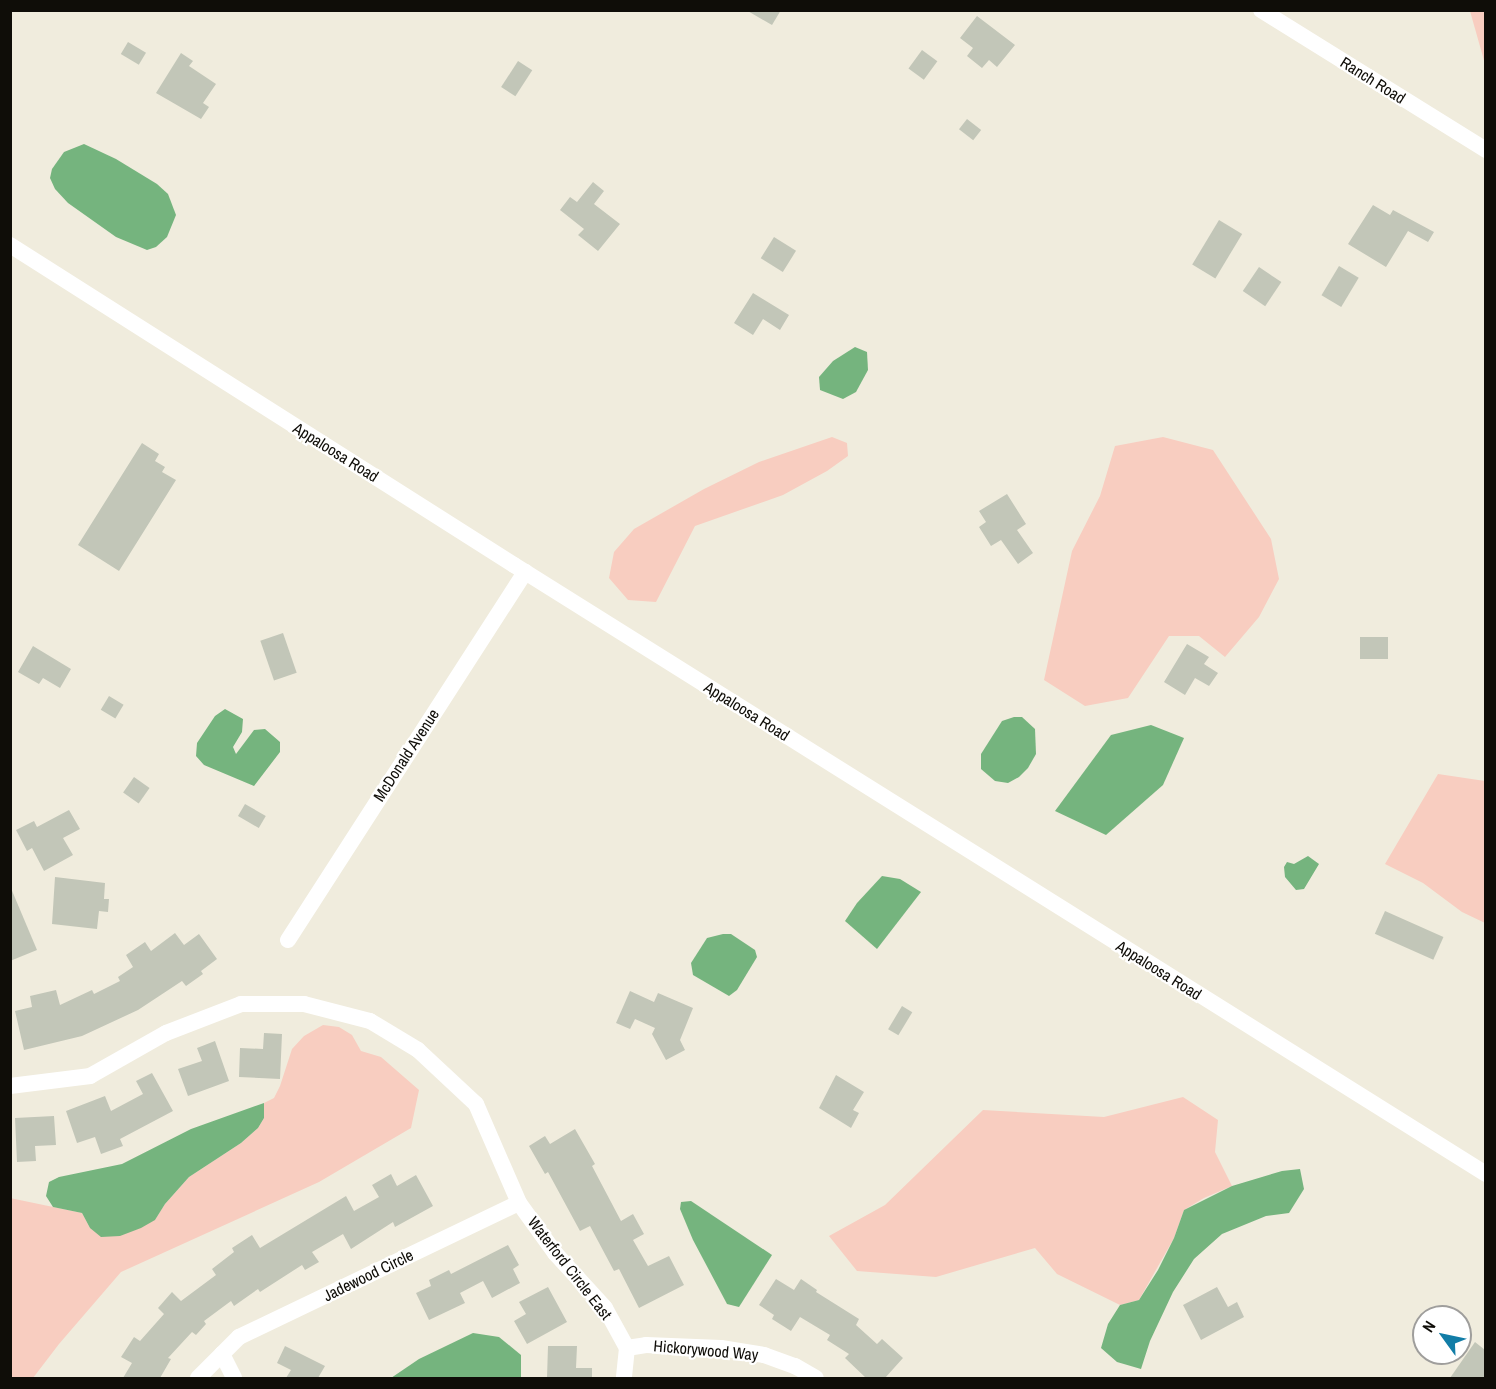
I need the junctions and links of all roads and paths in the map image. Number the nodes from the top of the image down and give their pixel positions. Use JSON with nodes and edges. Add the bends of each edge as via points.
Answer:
{"nodes":[{"id":1,"x":1261,"y":10,"type":"edge"},
{"id":2,"x":1485,"y":150,"type":"edge"},
{"id":3,"x":10,"y":245,"type":"edge"},
{"id":4,"x":525,"y":572,"type":"junction"},
{"id":5,"x":288,"y":940,"type":"dead end"},
{"id":6,"x":10,"y":1086,"type":"edge"},
{"id":7,"x":1485,"y":1174,"type":"edge"},
{"id":8,"x":519,"y":1203,"type":"junction"},
{"id":9,"x":627,"y":1348,"type":"junction"},
{"id":10,"x":222,"y":1354,"type":"junction"},
{"id":11,"x":198,"y":1378,"type":"edge"},
{"id":12,"x":234,"y":1378,"type":"edge"},
{"id":13,"x":624,"y":1378,"type":"edge"},
{"id":14,"x":816,"y":1378,"type":"edge"}],
"edges":[{"from":1,"to":2,"type":"street","name":"Ranch Road"},
{"from":3,"to":4,"type":"street","name":"Appaloosa Road"},
{"from":4,"to":5,"type":"street","name":"McDonald Avenue"},
{"from":4,"to":7,"type":"street","name":"Appaloosa Road"},
{"from":6,"to":8,"type":"street","name":"Waterford Circle East","via":[[90,1076],[166,1033],[240,1004],[304,1004],[370,1021],[418,1050],[476,1104]]},
{"from":8,"to":9,"type":"street","name":"Waterford Circle East","via":[[555,1252],[605,1308]]},
{"from":8,"to":10,"type":"street","name":"Jadewood Circle","via":[[239,1337]]},
{"from":9,"to":13,"type":"street"},
{"from":9,"to":14,"type":"street","name":"Hickorywood Way","via":[[646,1345],[764,1355]]},
{"from":10,"to":11,"type":"street","name":"Jadewood Circle"},
{"from":10,"to":12,"type":"street"}]}
